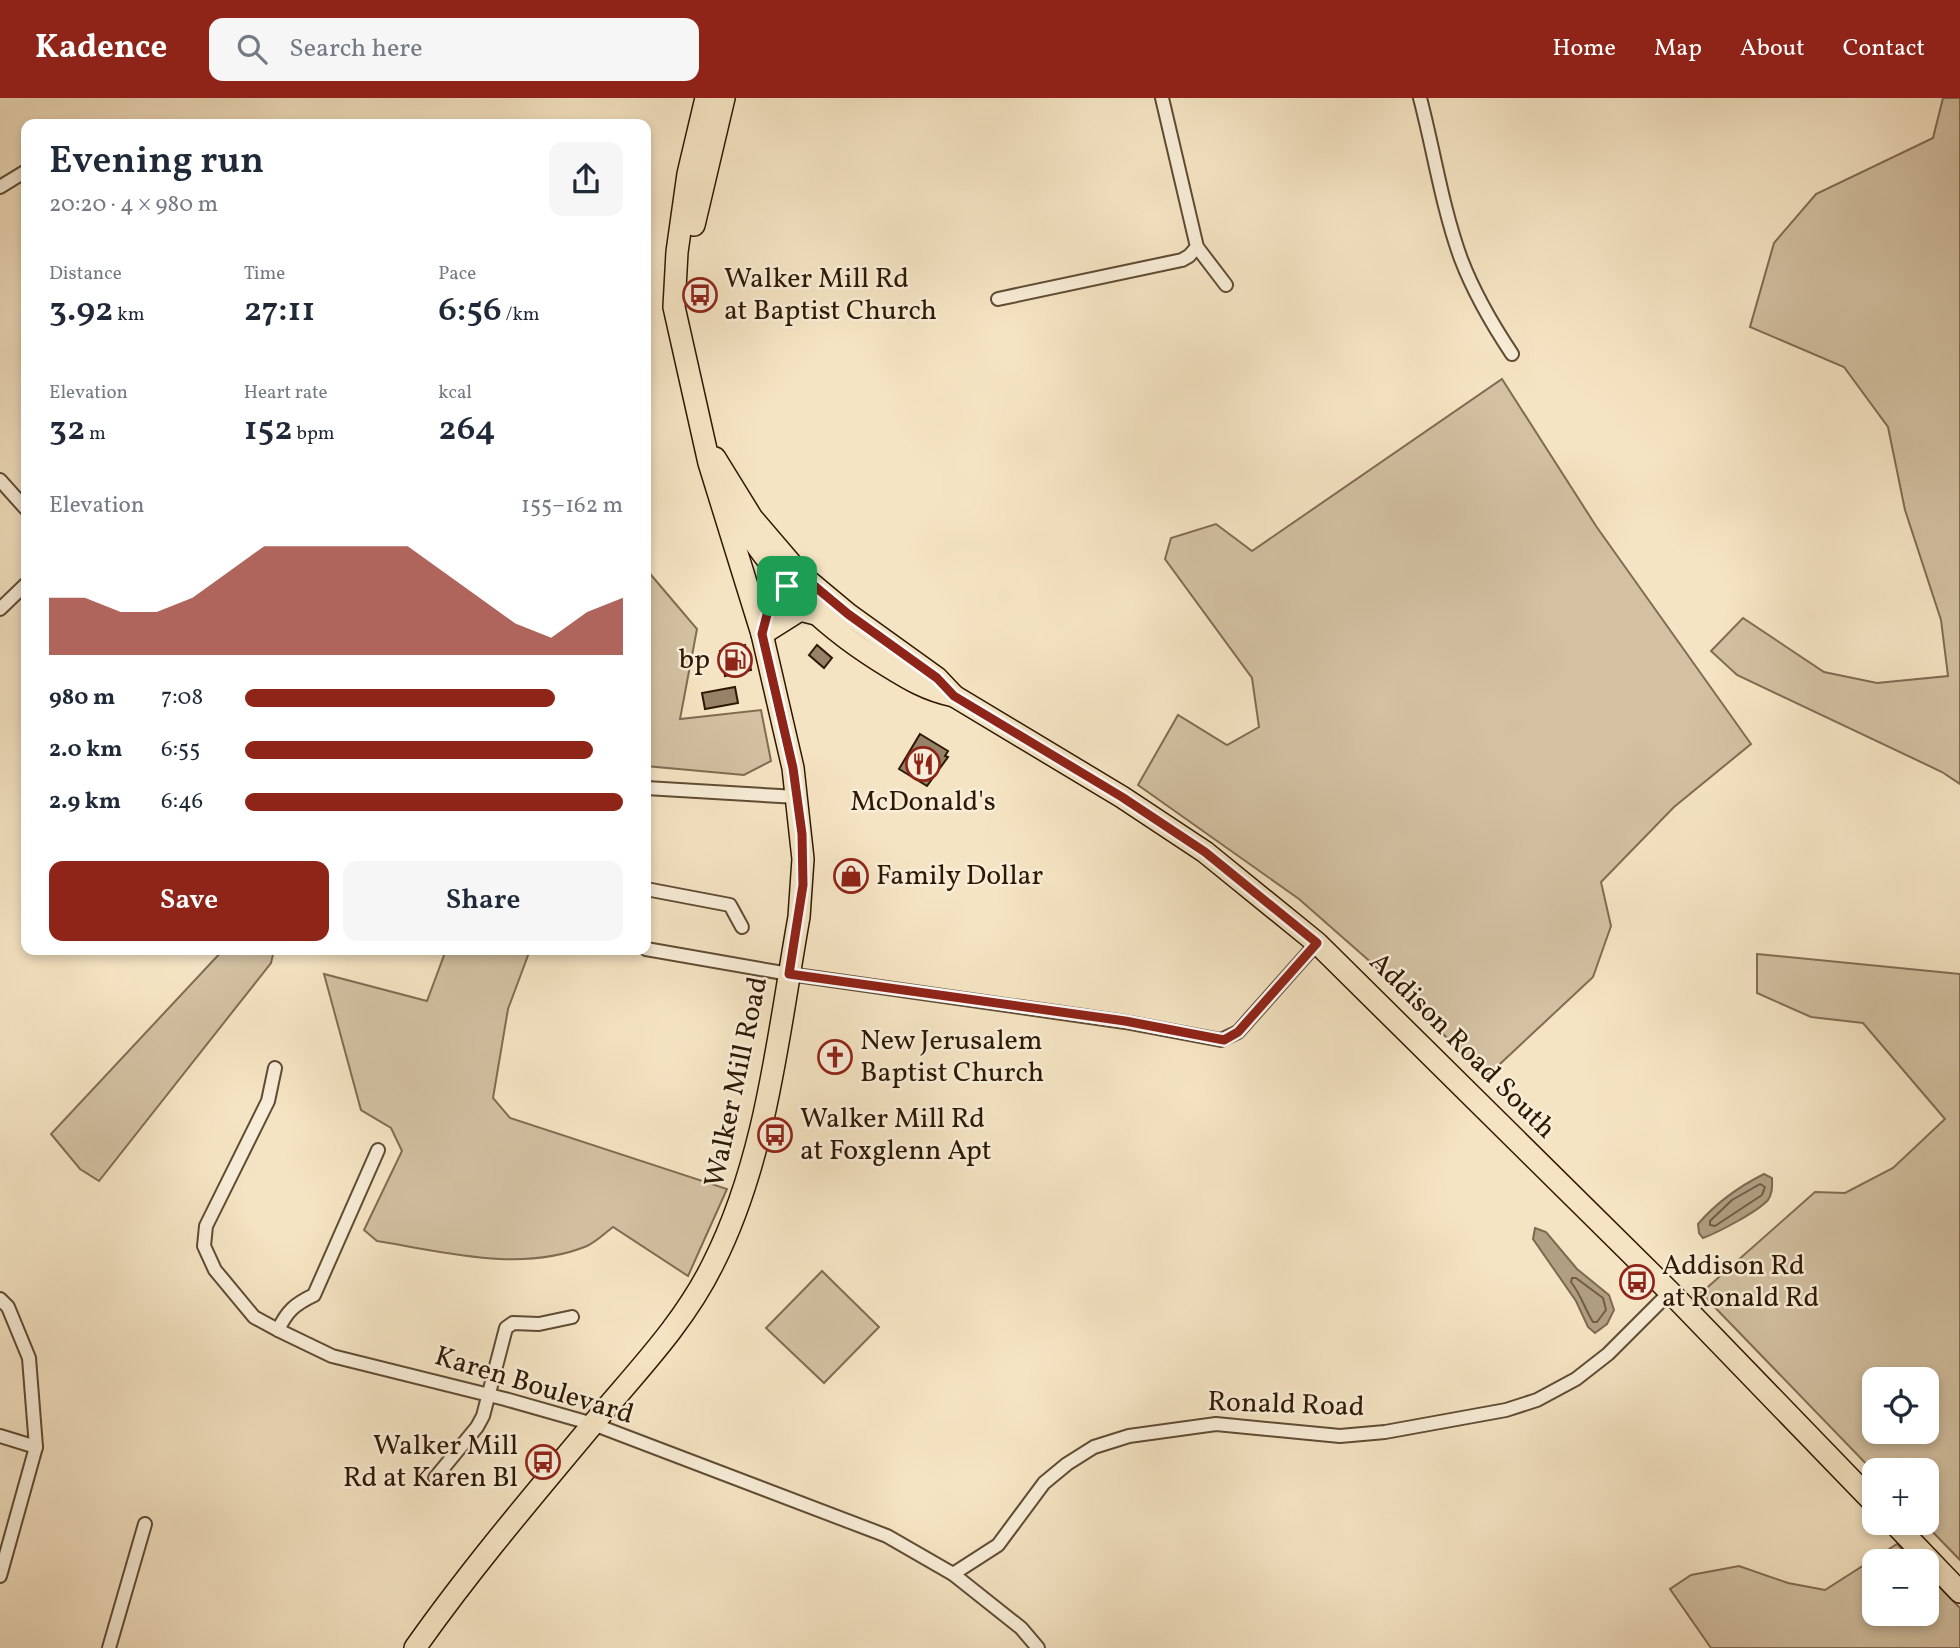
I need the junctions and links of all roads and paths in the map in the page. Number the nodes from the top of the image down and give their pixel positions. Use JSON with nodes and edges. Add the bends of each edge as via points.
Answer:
{"nodes":[{"id":1,"x":706,"y":98,"type":"edge"},
{"id":2,"x":724,"y":98,"type":"edge"},
{"id":3,"x":1162,"y":98,"type":"edge"},
{"id":4,"x":1420,"y":98,"type":"edge"},
{"id":5,"x":21,"y":174,"type":"edge"},
{"id":6,"x":0,"y":187,"type":"edge"},
{"id":7,"x":1197,"y":247,"type":"junction"},
{"id":8,"x":1226,"y":285,"type":"dead end"},
{"id":9,"x":998,"y":299,"type":"dead end"},
{"id":10,"x":682,"y":338,"type":"junction"},
{"id":11,"x":1512,"y":354,"type":"dead end"},
{"id":12,"x":708,"y":455,"type":"junction"},
{"id":13,"x":0,"y":480,"type":"edge"},
{"id":14,"x":21,"y":503,"type":"edge"},
{"id":15,"x":793,"y":580,"type":"junction"},
{"id":16,"x":21,"y":589,"type":"edge"},
{"id":17,"x":0,"y":609,"type":"edge"},
{"id":18,"x":816,"y":614,"type":"junction"},
{"id":19,"x":762,"y":634,"type":"junction"},
{"id":20,"x":954,"y":696,"type":"junction"},
{"id":21,"x":651,"y":788,"type":"edge"},
{"id":22,"x":797,"y":797,"type":"junction"},
{"id":23,"x":651,"y":890,"type":"edge"},
{"id":24,"x":742,"y":927,"type":"dead end"},
{"id":25,"x":1317,"y":943,"type":"junction"},
{"id":26,"x":651,"y":949,"type":"edge"},
{"id":27,"x":789,"y":974,"type":"junction"},
{"id":28,"x":275,"y":1068,"type":"dead end"},
{"id":29,"x":378,"y":1150,"type":"dead end"},
{"id":30,"x":1670,"y":1292,"type":"junction"},
{"id":31,"x":0,"y":1299,"type":"edge"},
{"id":32,"x":572,"y":1317,"type":"dead end"},
{"id":33,"x":278,"y":1330,"type":"junction"},
{"id":34,"x":489,"y":1395,"type":"junction"},
{"id":35,"x":593,"y":1424,"type":"junction"},
{"id":36,"x":0,"y":1436,"type":"edge"},
{"id":37,"x":36,"y":1447,"type":"junction"},
{"id":38,"x":435,"y":1478,"type":"dead end"},
{"id":39,"x":1862,"y":1491,"type":"edge"},
{"id":40,"x":145,"y":1524,"type":"dead end"},
{"id":41,"x":1905,"y":1535,"type":"edge"},
{"id":42,"x":1,"y":1572,"type":"edge"},
{"id":43,"x":953,"y":1574,"type":"junction"},
{"id":44,"x":1960,"y":1592,"type":"edge"},
{"id":45,"x":110,"y":1648,"type":"edge"},
{"id":46,"x":415,"y":1648,"type":"edge"},
{"id":47,"x":1038,"y":1648,"type":"edge"}],
"edges":[{"from":1,"to":10,"type":"main road","name":"Walker Mill Road","via":[[688,174],[677,252],[674,307]]},
{"from":2,"to":10,"type":"main road","name":"Walker Mill Road","via":[[695,219]]},
{"from":3,"to":7,"type":"street"},
{"from":4,"to":11,"type":"street","via":[[1461,260],[1478,299]]},
{"from":5,"to":6,"type":"street"},
{"from":7,"to":8,"type":"street"},
{"from":7,"to":9,"type":"street","via":[[1182,260]]},
{"from":10,"to":12,"type":"main road","name":"Walker Mill Road"},
{"from":12,"to":15,"type":"main road","name":"Addison Road South","via":[[744,527]]},
{"from":12,"to":19,"type":"main road","name":"Walker Mill Road"},
{"from":13,"to":14,"type":"street"},
{"from":15,"to":18,"type":"main road","name":"Addison Road South"},
{"from":15,"to":19,"type":"main road","via":[[770,603]]},
{"from":15,"to":20,"type":"main road","name":"Addison Road South","via":[[937,678]]},
{"from":16,"to":17,"type":"street"},
{"from":18,"to":19,"type":"main road","via":[[800,610]]},
{"from":18,"to":20,"type":"main road","name":"Addison Road South","via":[[904,677],[929,691]]},
{"from":19,"to":22,"type":"main road","name":"Walker Mill Road"},
{"from":20,"to":25,"type":"main road","name":"Addison Road South","via":[[1205,852]]},
{"from":21,"to":22,"type":"street"},
{"from":22,"to":27,"type":"main road","name":"Walker Mill Road","via":[[803,885]]},
{"from":23,"to":24,"type":"street","via":[[730,905]]},
{"from":25,"to":27,"type":"street","via":[[1238,1032],[1224,1040],[1125,1021]]},
{"from":25,"to":30,"type":"main road","name":"Addison Road South"},
{"from":26,"to":27,"type":"street"},
{"from":27,"to":35,"type":"main road","name":"Walker Mill Road","via":[[763,1119],[734,1219],[683,1317]]},
{"from":28,"to":33,"type":"street","name":"Karen Boulevard","via":[[268,1101],[206,1226],[203,1241],[215,1270],[254,1317]]},
{"from":29,"to":33,"type":"street","via":[[314,1295],[295,1303]]},
{"from":30,"to":39,"type":"main road","name":"Addison Road South"},
{"from":30,"to":43,"type":"street","name":"Ronald Road","via":[[1576,1380],[1506,1410],[1340,1436],[1216,1424],[1129,1436],[1094,1447],[1044,1483],[998,1545]]},
{"from":31,"to":37,"type":"street","via":[[8,1307],[29,1358]]},
{"from":32,"to":34,"type":"street","via":[[509,1326]]},
{"from":33,"to":34,"type":"street","name":"Karen Boulevard","via":[[332,1356]]},
{"from":34,"to":35,"type":"street","name":"Karen Boulevard"},
{"from":34,"to":38,"type":"street","via":[[477,1427]]},
{"from":35,"to":43,"type":"street","name":"Karen Boulevard","via":[[887,1535]]},
{"from":35,"to":46,"type":"main road","name":"Walker Mill Road"},
{"from":36,"to":37,"type":"street"},
{"from":37,"to":42,"type":"street"},
{"from":40,"to":45,"type":"street"},
{"from":41,"to":44,"type":"main road"},
{"from":43,"to":47,"type":"street","name":"Karen Boulevard","via":[[1021,1628]]}]}
